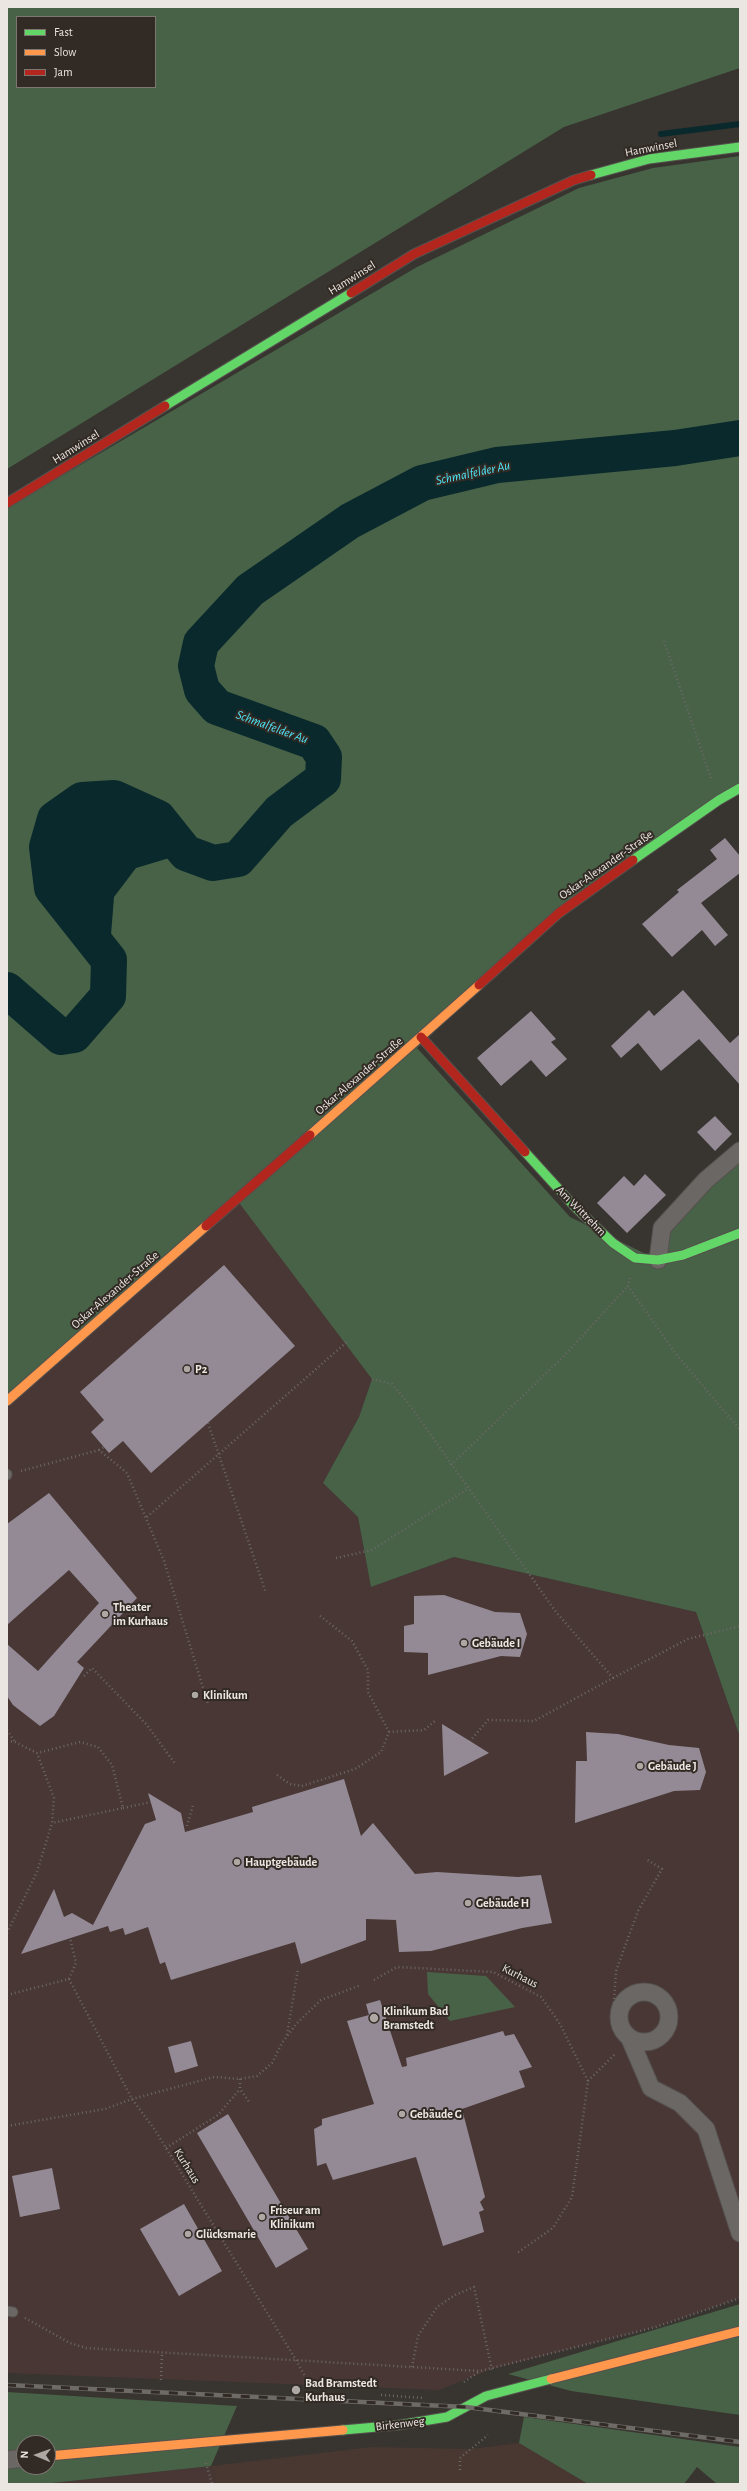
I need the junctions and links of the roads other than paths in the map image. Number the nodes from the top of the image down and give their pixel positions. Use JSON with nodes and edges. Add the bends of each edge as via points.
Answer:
{"nodes":[{"id":1,"x":740,"y":147,"type":"edge"},
{"id":2,"x":7,"y":503,"type":"edge"},
{"id":3,"x":740,"y":788,"type":"edge"},
{"id":4,"x":422,"y":1037,"type":"junction"},
{"id":5,"x":740,"y":1151,"type":"edge"},
{"id":6,"x":740,"y":1233,"type":"edge"},
{"id":7,"x":658,"y":1260,"type":"junction"},
{"id":8,"x":7,"y":1400,"type":"edge"},
{"id":9,"x":624,"y":2035,"type":"road end"},
{"id":10,"x":740,"y":2232,"type":"edge"},
{"id":11,"x":740,"y":2331,"type":"edge"},
{"id":12,"x":56,"y":2455,"type":"edge"}],
"edges":[{"from":1,"to":2,"type":"street","name":"Hamwinsel","via":[[649,159],[574,180],[414,254]]},
{"from":3,"to":4,"type":"street","name":"Oskar-Alexander-Straße","via":[[558,913]]},
{"from":4,"to":7,"type":"street","name":"Am Wittrehm","via":[[575,1207],[613,1243],[635,1258]]},
{"from":4,"to":8,"type":"street","name":"Oskar-Alexander-Straße"},
{"from":5,"to":7,"type":"street","via":[[706,1180],[662,1228]]},
{"from":6,"to":7,"type":"street","name":"Am Wittrehm","via":[[683,1255]]},
{"from":9,"to":10,"type":"street","via":[[651,2088],[680,2103],[706,2129]]},
{"from":11,"to":12,"type":"street","name":"Birkenweg","via":[[486,2396],[447,2417],[384,2426]]}]}
